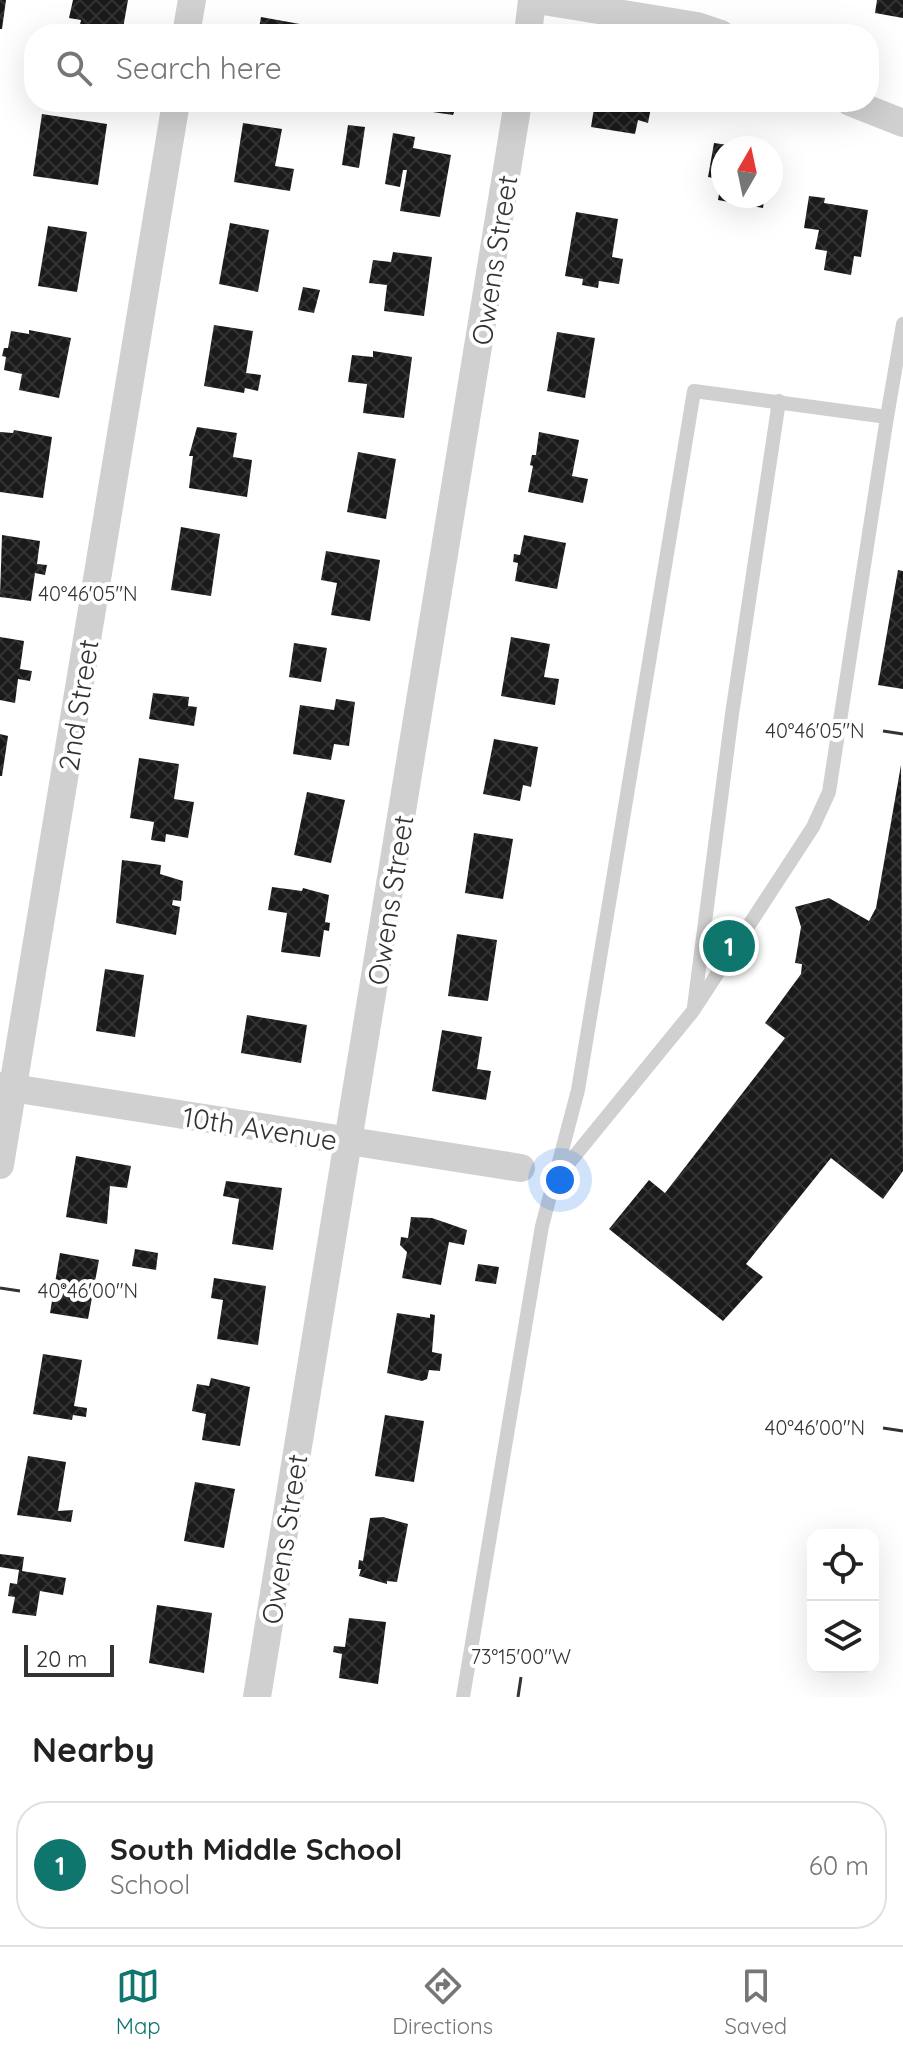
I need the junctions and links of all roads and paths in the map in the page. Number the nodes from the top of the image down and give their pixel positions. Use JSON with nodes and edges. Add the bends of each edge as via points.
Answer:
{"nodes":[{"id":1,"x":192,"y":0,"type":"edge"},
{"id":2,"x":534,"y":0,"type":"edge"},
{"id":3,"x":188,"y":24,"type":"edge"},
{"id":4,"x":530,"y":24,"type":"edge"},
{"id":5,"x":684,"y":24,"type":"edge"},
{"id":6,"x":174,"y":112,"type":"edge"},
{"id":7,"x":516,"y":112,"type":"edge"},
{"id":8,"x":875,"y":112,"type":"edge"},
{"id":9,"x":903,"y":123,"type":"edge"},
{"id":10,"x":903,"y":324,"type":"edge"},
{"id":11,"x":779,"y":401,"type":"junction"},
{"id":12,"x":887,"y":417,"type":"junction"},
{"id":13,"x":693,"y":1011,"type":"junction"},
{"id":14,"x":6,"y":1087,"type":"edge"},
{"id":15,"x":350,"y":1142,"type":"junction"},
{"id":16,"x":0,"y":1165,"type":"edge"},
{"id":17,"x":521,"y":1168,"type":"dead end"},
{"id":18,"x":555,"y":1180,"type":"junction"},
{"id":19,"x":257,"y":1697,"type":"edge"},
{"id":20,"x":463,"y":1697,"type":"edge"}],
"edges":[{"from":1,"to":3,"type":"street"},
{"from":2,"to":4,"type":"street"},
{"from":2,"to":5,"type":"street"},
{"from":6,"to":14,"type":"street","name":"2nd Street","via":[[74,731]]},
{"from":7,"to":15,"type":"street","name":"Owens Street"},
{"from":8,"to":9,"type":"street"},
{"from":10,"to":12,"type":"lane"},
{"from":11,"to":12,"type":"lane"},
{"from":11,"to":13,"type":"lane"},
{"from":11,"to":18,"type":"lane","via":[[694,391],[578,1090]]},
{"from":12,"to":13,"type":"lane","via":[[829,792],[813,827]]},
{"from":13,"to":18,"type":"lane"},
{"from":14,"to":15,"type":"street","name":"10th Avenue"},
{"from":14,"to":16,"type":"street","name":"2nd Street"},
{"from":15,"to":17,"type":"street","name":"10th Avenue"},
{"from":15,"to":19,"type":"street","name":"Owens Street"},
{"from":18,"to":20,"type":"lane","via":[[505,1433]]}]}
